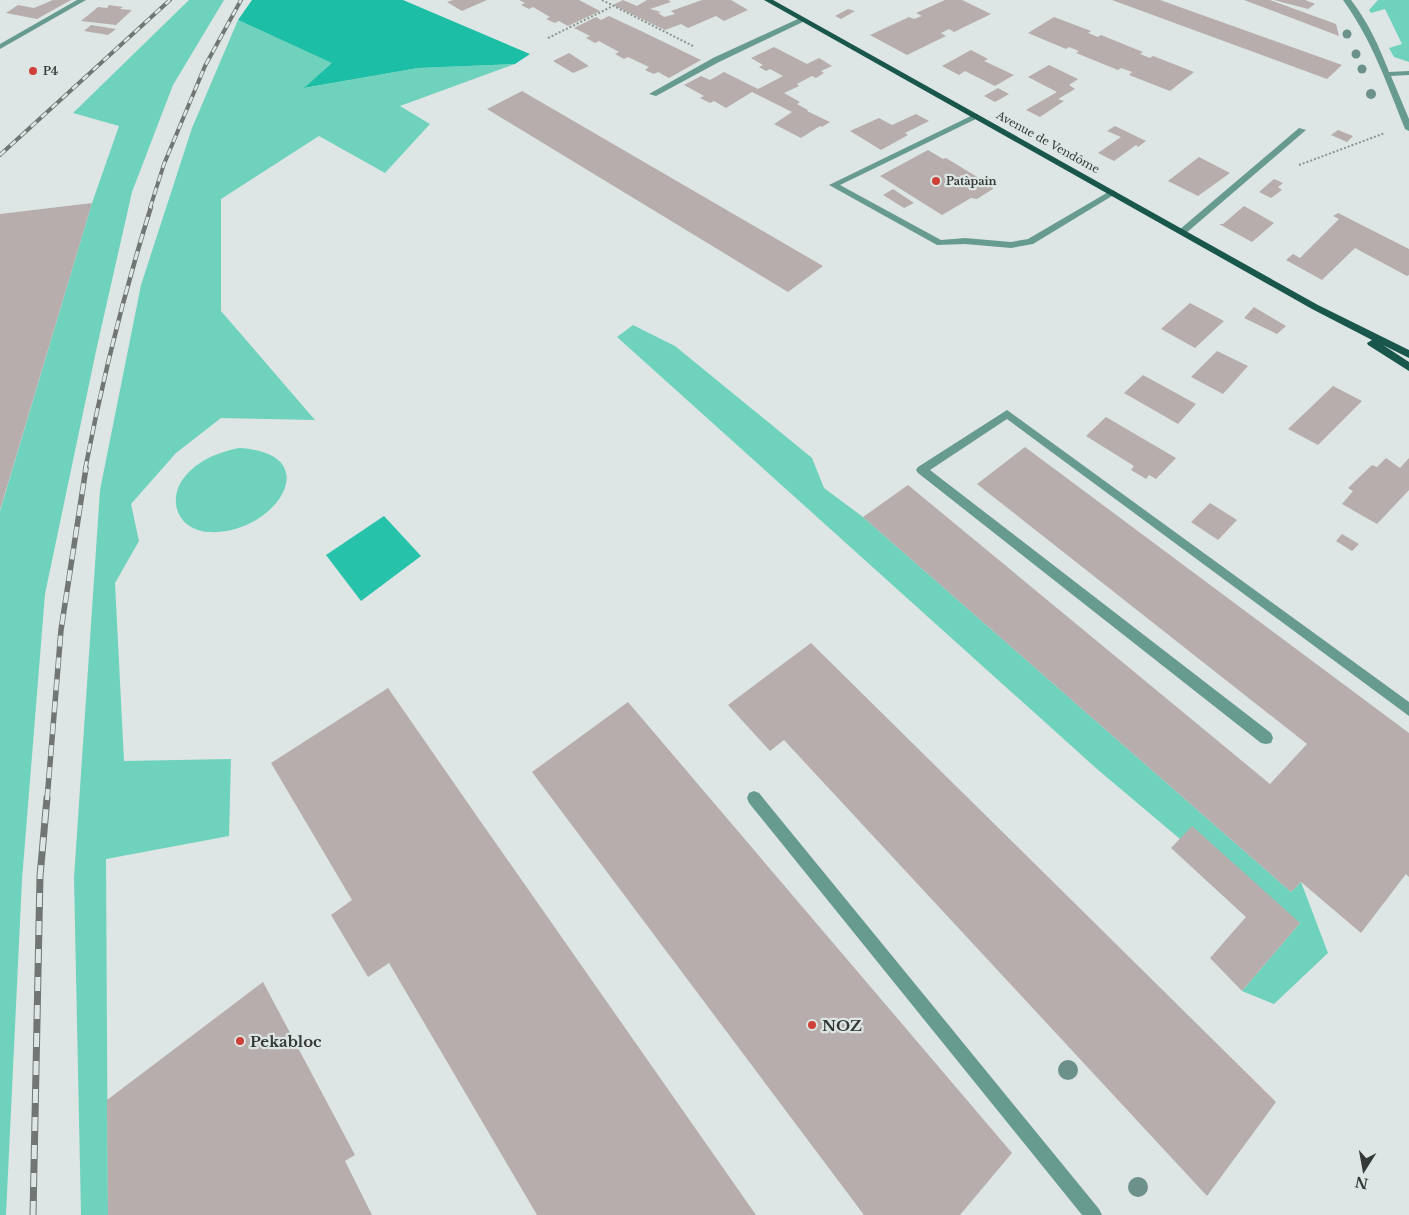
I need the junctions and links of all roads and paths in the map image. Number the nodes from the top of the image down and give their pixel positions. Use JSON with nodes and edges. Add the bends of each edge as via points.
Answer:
{"nodes":[{"id":1,"x":82,"y":0,"type":"edge"},
{"id":2,"x":602,"y":0,"type":"edge"},
{"id":3,"x":768,"y":0,"type":"edge"},
{"id":4,"x":1347,"y":0,"type":"edge"},
{"id":5,"x":614,"y":6,"type":"junction"},
{"id":6,"x":803,"y":20,"type":"junction"},
{"id":7,"x":548,"y":38,"type":"dead end"},
{"id":8,"x":0,"y":47,"type":"edge"},
{"id":9,"x":718,"y":59,"type":"junction"},
{"id":10,"x":1409,"y":73,"type":"edge"},
{"id":11,"x":1385,"y":74,"type":"junction"},
{"id":12,"x":653,"y":94,"type":"dead end"},
{"id":13,"x":975,"y":116,"type":"junction"},
{"id":14,"x":1409,"y":129,"type":"edge"},
{"id":15,"x":1302,"y":130,"type":"dead end"},
{"id":16,"x":1391,"y":130,"type":"dead end"},
{"id":17,"x":1291,"y":168,"type":"dead end"},
{"id":18,"x":1113,"y":193,"type":"junction"},
{"id":19,"x":1182,"y":232,"type":"junction"},
{"id":20,"x":1315,"y":307,"type":"junction"},
{"id":21,"x":1409,"y":354,"type":"edge"},
{"id":22,"x":1409,"y":368,"type":"edge"},
{"id":23,"x":1409,"y":710,"type":"edge"},
{"id":24,"x":1266,"y":738,"type":"dead end"},
{"id":25,"x":754,"y":798,"type":"dead end"},
{"id":26,"x":1092,"y":1215,"type":"edge"}],
"edges":[{"from":1,"to":8,"type":"street"},
{"from":2,"to":5,"type":"path"},
{"from":3,"to":6,"type":"main road","name":"Avenue de Vendôme"},
{"from":4,"to":11,"type":"street","via":[[1374,44]]},
{"from":5,"to":7,"type":"path"},
{"from":5,"to":9,"type":"path"},
{"from":6,"to":9,"type":"street"},
{"from":6,"to":13,"type":"main road","name":"Avenue de Vendôme"},
{"from":9,"to":12,"type":"street"},
{"from":10,"to":11,"type":"street"},
{"from":11,"to":14,"type":"street"},
{"from":13,"to":18,"type":"main road","name":"Avenue de Vendôme"},
{"from":13,"to":18,"type":"street","via":[[833,185],[940,243],[965,241],[1011,245],[1030,242]]},
{"from":15,"to":19,"type":"street"},
{"from":16,"to":17,"type":"path"},
{"from":18,"to":19,"type":"main road","name":"Avenue de Vendôme"},
{"from":19,"to":20,"type":"main road","name":"Avenue de Vendôme"},
{"from":20,"to":21,"type":"main road","name":"Avenue de Vendôme"},
{"from":20,"to":22,"type":"main road","name":"Avenue de Vendôme"},
{"from":23,"to":24,"type":"street","via":[[1007,414],[922,470]]},
{"from":25,"to":26,"type":"street"}]}
